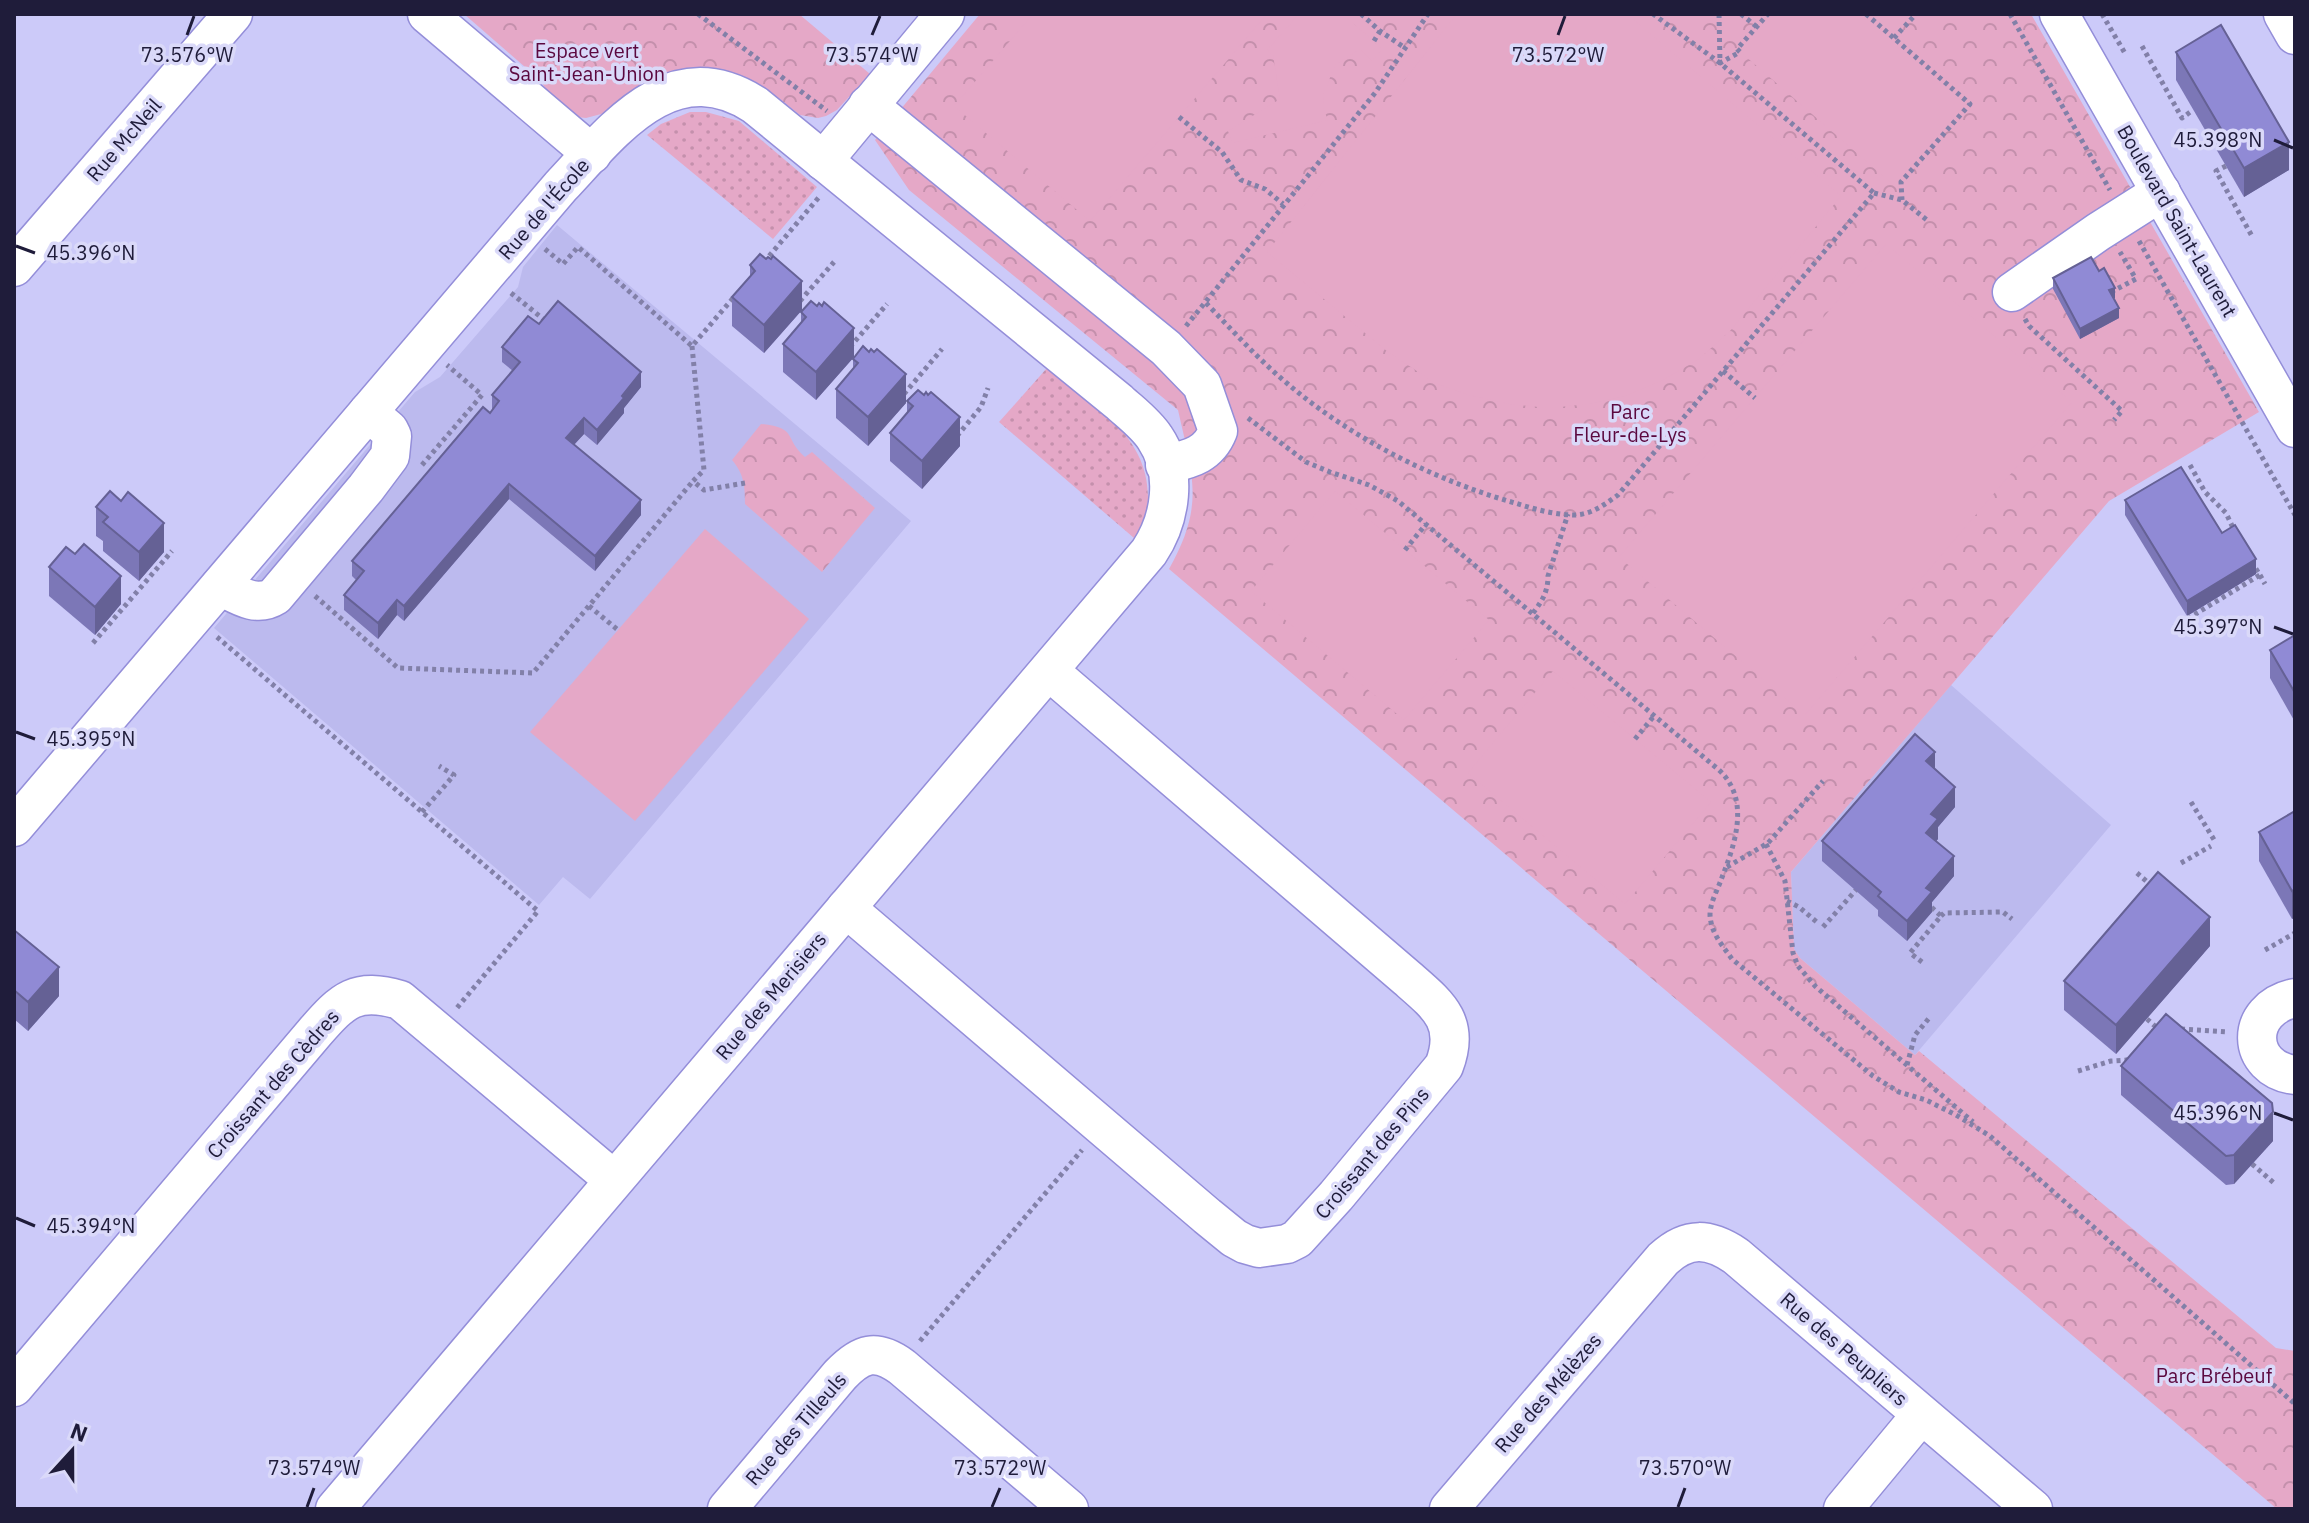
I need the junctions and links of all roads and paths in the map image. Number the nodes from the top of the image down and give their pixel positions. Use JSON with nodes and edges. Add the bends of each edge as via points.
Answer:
{"nodes":[{"id":1,"x":233,"y":14,"type":"edge"},
{"id":2,"x":427,"y":14,"type":"edge"},
{"id":3,"x":698,"y":14,"type":"edge"},
{"id":4,"x":945,"y":14,"type":"edge"},
{"id":5,"x":1361,"y":14,"type":"edge"},
{"id":6,"x":1428,"y":14,"type":"edge"},
{"id":7,"x":1653,"y":14,"type":"edge"},
{"id":8,"x":1719,"y":14,"type":"edge"},
{"id":9,"x":1741,"y":14,"type":"edge"},
{"id":10,"x":1768,"y":14,"type":"edge"},
{"id":11,"x":1866,"y":14,"type":"edge"},
{"id":12,"x":1916,"y":14,"type":"edge"},
{"id":13,"x":2010,"y":14,"type":"edge"},
{"id":14,"x":2059,"y":14,"type":"edge"},
{"id":15,"x":2102,"y":14,"type":"edge"},
{"id":16,"x":2283,"y":14,"type":"edge"},
{"id":17,"x":1757,"y":27,"type":"junction"},
{"id":18,"x":1380,"y":31,"type":"junction"},
{"id":19,"x":2295,"y":35,"type":"edge"},
{"id":20,"x":1894,"y":38,"type":"junction"},
{"id":21,"x":1374,"y":41,"type":"dead end"},
{"id":22,"x":2142,"y":46,"type":"dead end"},
{"id":23,"x":1405,"y":48,"type":"junction"},
{"id":24,"x":2126,"y":55,"type":"dead end"},
{"id":25,"x":1720,"y":63,"type":"junction"},
{"id":26,"x":868,"y":105,"type":"junction"},
{"id":27,"x":2193,"y":110,"type":"edge"},
{"id":28,"x":832,"y":114,"type":"dead end"},
{"id":29,"x":1179,"y":117,"type":"dead end"},
{"id":30,"x":592,"y":154,"type":"junction"},
{"id":31,"x":2226,"y":166,"type":"edge"},
{"id":32,"x":824,"y":175,"type":"junction"},
{"id":33,"x":2161,"y":192,"type":"junction"},
{"id":34,"x":1874,"y":193,"type":"junction"},
{"id":35,"x":2114,"y":198,"type":"dead end"},
{"id":36,"x":1902,"y":200,"type":"junction"},
{"id":37,"x":1283,"y":204,"type":"junction"},
{"id":38,"x":1927,"y":220,"type":"dead end"},
{"id":39,"x":2133,"y":231,"type":"dead end"},
{"id":40,"x":2253,"y":238,"type":"dead end"},
{"id":41,"x":2114,"y":241,"type":"dead end"},
{"id":42,"x":560,"y":261,"type":"dead end"},
{"id":43,"x":834,"y":262,"type":"dead end"},
{"id":44,"x":14,"y":267,"type":"edge"},
{"id":45,"x":756,"y":272,"type":"edge"},
{"id":46,"x":509,"y":291,"type":"dead end"},
{"id":47,"x":2012,"y":292,"type":"dead end"},
{"id":48,"x":2111,"y":292,"type":"edge"},
{"id":49,"x":736,"y":295,"type":"edge"},
{"id":50,"x":1206,"y":303,"type":"junction"},
{"id":51,"x":887,"y":304,"type":"dead end"},
{"id":52,"x":797,"y":305,"type":"edge"},
{"id":53,"x":551,"y":325,"type":"edge"},
{"id":54,"x":2029,"y":326,"type":"dead end"},
{"id":55,"x":1182,"y":330,"type":"dead end"},
{"id":56,"x":692,"y":346,"type":"junction"},
{"id":57,"x":942,"y":349,"type":"dead end"},
{"id":58,"x":847,"y":351,"type":"edge"},
{"id":59,"x":1723,"y":371,"type":"junction"},
{"id":60,"x":988,"y":388,"type":"dead end"},
{"id":61,"x":482,"y":395,"type":"dead end"},
{"id":62,"x":900,"y":398,"type":"edge"},
{"id":63,"x":1755,"y":398,"type":"dead end"},
{"id":64,"x":489,"y":401,"type":"dead end"},
{"id":65,"x":1241,"y":412,"type":"dead end"},
{"id":66,"x":2114,"y":420,"type":"dead end"},
{"id":67,"x":2295,"y":428,"type":"edge"},
{"id":68,"x":954,"y":440,"type":"edge"},
{"id":69,"x":1165,"y":465,"type":"junction"},
{"id":70,"x":2190,"y":465,"type":"dead end"},
{"id":71,"x":693,"y":481,"type":"junction"},
{"id":72,"x":745,"y":483,"type":"dead end"},
{"id":73,"x":1568,"y":514,"type":"junction"},
{"id":74,"x":2295,"y":515,"type":"edge"},
{"id":75,"x":1426,"y":524,"type":"junction"},
{"id":76,"x":2238,"y":539,"type":"edge"},
{"id":77,"x":1405,"y":550,"type":"dead end"},
{"id":78,"x":172,"y":551,"type":"dead end"},
{"id":79,"x":2248,"y":557,"type":"edge"},
{"id":80,"x":2260,"y":575,"type":"junction"},
{"id":81,"x":2265,"y":584,"type":"dead end"},
{"id":82,"x":589,"y":606,"type":"junction"},
{"id":83,"x":330,"y":610,"type":"dead end"},
{"id":84,"x":1532,"y":614,"type":"junction"},
{"id":85,"x":2174,"y":627,"type":"dead end"},
{"id":86,"x":208,"y":630,"type":"dead end"},
{"id":87,"x":618,"y":630,"type":"dead end"},
{"id":88,"x":93,"y":643,"type":"edge"},
{"id":89,"x":1049,"y":671,"type":"junction"},
{"id":90,"x":1654,"y":716,"type":"junction"},
{"id":91,"x":1635,"y":739,"type":"dead end"},
{"id":92,"x":439,"y":766,"type":"dead end"},
{"id":93,"x":1823,"y":781,"type":"dead end"},
{"id":94,"x":2191,"y":802,"type":"dead end"},
{"id":95,"x":422,"y":812,"type":"junction"},
{"id":96,"x":14,"y":827,"type":"edge"},
{"id":97,"x":1766,"y":844,"type":"junction"},
{"id":98,"x":2181,"y":863,"type":"dead end"},
{"id":99,"x":1726,"y":868,"type":"junction"},
{"id":100,"x":2137,"y":873,"type":"dead end"},
{"id":101,"x":2156,"y":889,"type":"edge"},
{"id":102,"x":1856,"y":890,"type":"edge"},
{"id":103,"x":1787,"y":901,"type":"junction"},
{"id":104,"x":1929,"y":905,"type":"edge"},
{"id":105,"x":846,"y":908,"type":"junction"},
{"id":106,"x":1941,"y":916,"type":"junction"},
{"id":107,"x":2012,"y":919,"type":"dead end"},
{"id":108,"x":2295,"y":933,"type":"edge"},
{"id":109,"x":2265,"y":950,"type":"dead end"},
{"id":110,"x":1922,"y":962,"type":"dead end"},
{"id":111,"x":2295,"y":998,"type":"edge"},
{"id":112,"x":450,"y":1016,"type":"dead end"},
{"id":113,"x":1930,"y":1017,"type":"dead end"},
{"id":114,"x":2147,"y":1019,"type":"edge"},
{"id":115,"x":2171,"y":1028,"type":"edge"},
{"id":116,"x":2258,"y":1035,"type":"junction"},
{"id":117,"x":2147,"y":1038,"type":"edge"},
{"id":118,"x":2137,"y":1049,"type":"edge"},
{"id":119,"x":1907,"y":1065,"type":"junction"},
{"id":120,"x":2078,"y":1071,"type":"dead end"},
{"id":121,"x":2295,"y":1075,"type":"edge"},
{"id":122,"x":1990,"y":1136,"type":"junction"},
{"id":123,"x":1090,"y":1141,"type":"dead end"},
{"id":124,"x":2252,"y":1164,"type":"edge"},
{"id":125,"x":614,"y":1180,"type":"junction"},
{"id":126,"x":2274,"y":1183,"type":"dead end"},
{"id":127,"x":1647,"y":1278,"type":"joint"},
{"id":128,"x":912,"y":1351,"type":"dead end"},
{"id":129,"x":14,"y":1387,"type":"edge"},
{"id":130,"x":2295,"y":1404,"type":"edge"},
{"id":131,"x":1921,"y":1415,"type":"junction"},
{"id":132,"x":335,"y":1509,"type":"edge"},
{"id":133,"x":727,"y":1509,"type":"edge"},
{"id":134,"x":1069,"y":1509,"type":"edge"},
{"id":135,"x":1449,"y":1509,"type":"edge"},
{"id":136,"x":1843,"y":1509,"type":"edge"},
{"id":137,"x":2033,"y":1509,"type":"edge"}],
"edges":[{"from":1,"to":44,"type":"street","name":"Rue McNeil"},
{"from":2,"to":30,"type":"street"},
{"from":3,"to":28,"type":"path"},
{"from":4,"to":26,"type":"street"},
{"from":5,"to":18,"type":"path"},
{"from":6,"to":23,"type":"path"},
{"from":7,"to":25,"type":"path"},
{"from":8,"to":25,"type":"path"},
{"from":9,"to":17,"type":"path"},
{"from":10,"to":17,"type":"path"},
{"from":11,"to":20,"type":"path"},
{"from":12,"to":20,"type":"path"},
{"from":13,"to":35,"type":"path"},
{"from":14,"to":33,"type":"street","name":"Boulevard Saint-Laurent"},
{"from":15,"to":24,"type":"path"},
{"from":16,"to":19,"type":"street"},
{"from":17,"to":25,"type":"path","via":[[1737,49],[1740,52]]},
{"from":18,"to":21,"type":"path"},
{"from":18,"to":23,"type":"path"},
{"from":20,"to":36,"type":"path","via":[[1970,104],[1901,182]]},
{"from":22,"to":27,"type":"path","via":[[2182,118]]},
{"from":23,"to":37,"type":"path","via":[[1375,93]]},
{"from":25,"to":34,"type":"path"},
{"from":26,"to":32,"type":"street"},
{"from":26,"to":69,"type":"street","via":[[1145,330],[1202,385],[1218,431],[1214,441],[1197,457]]},
{"from":29,"to":37,"type":"path","via":[[1222,152],[1241,180],[1265,189]]},
{"from":30,"to":32,"type":"street","name":"Rue de l'École","via":[[655,97],[706,87],[741,96]]},
{"from":30,"to":96,"type":"street","name":"Rue de l'École"},
{"from":31,"to":40,"type":"path","via":[[2216,171]]},
{"from":32,"to":45,"type":"path"},
{"from":32,"to":69,"type":"street","name":"Rue de l'École","via":[[1141,422],[1160,446]]},
{"from":33,"to":47,"type":"street"},
{"from":33,"to":67,"type":"street","name":"Boulevard Saint-Laurent"},
{"from":34,"to":36,"type":"path"},
{"from":34,"to":59,"type":"path"},
{"from":36,"to":38,"type":"path"},
{"from":37,"to":50,"type":"path"},
{"from":39,"to":74,"type":"path"},
{"from":41,"to":48,"type":"path","via":[[2136,279]]},
{"from":42,"to":56,"type":"path","via":[[563,264],[578,247]]},
{"from":43,"to":52,"type":"path"},
{"from":46,"to":53,"type":"path"},
{"from":49,"to":56,"type":"path"},
{"from":50,"to":55,"type":"path"},
{"from":50,"to":73,"type":"path","via":[[1290,386],[1379,446],[1487,495]]},
{"from":51,"to":58,"type":"path"},
{"from":54,"to":66,"type":"path","via":[[2122,411]]},
{"from":56,"to":71,"type":"path","via":[[704,470]]},
{"from":57,"to":62,"type":"path"},
{"from":59,"to":63,"type":"path"},
{"from":59,"to":73,"type":"path","via":[[1618,495],[1594,511]]},
{"from":60,"to":68,"type":"path","via":[[981,407]]},
{"from":61,"to":64,"type":"path"},
{"from":65,"to":75,"type":"path","via":[[1306,462],[1382,491]]},
{"from":69,"to":89,"type":"street","name":"Rue des Merisiers","via":[[1170,498],[1158,539]]},
{"from":70,"to":76,"type":"path","via":[[2205,492],[2226,513]]},
{"from":71,"to":72,"type":"path","via":[[704,490]]},
{"from":71,"to":82,"type":"path"},
{"from":73,"to":84,"type":"path","via":[[1545,596]]},
{"from":75,"to":77,"type":"path"},
{"from":75,"to":84,"type":"path"},
{"from":78,"to":88,"type":"path"},
{"from":79,"to":80,"type":"path"},
{"from":80,"to":81,"type":"path"},
{"from":80,"to":85,"type":"path"},
{"from":82,"to":83,"type":"path","via":[[533,673],[398,668]]},
{"from":82,"to":87,"type":"path"},
{"from":84,"to":90,"type":"path"},
{"from":86,"to":95,"type":"path"},
{"from":89,"to":105,"type":"street","name":"Rue des Merisiers"},
{"from":89,"to":105,"type":"street","name":"Croissant des Pins","via":[[1438,1005],[1446,1018],[1451,1043],[1444,1066],[1326,1207],[1287,1244],[1259,1248],[1234,1238]]},
{"from":90,"to":91,"type":"path"},
{"from":90,"to":99,"type":"path","via":[[1732,785],[1737,831]]},
{"from":92,"to":95,"type":"path","via":[[454,775]]},
{"from":93,"to":97,"type":"path"},
{"from":94,"to":98,"type":"path","via":[[2213,845]]},
{"from":95,"to":112,"type":"path","via":[[538,911]]},
{"from":97,"to":99,"type":"path"},
{"from":97,"to":103,"type":"path","via":[[1785,881]]},
{"from":99,"to":122,"type":"path","via":[[1710,915],[1715,936],[1732,959],[1873,1076]]},
{"from":100,"to":101,"type":"path"},
{"from":102,"to":103,"type":"path","via":[[1821,925]]},
{"from":103,"to":119,"type":"path","via":[[1798,966]]},
{"from":104,"to":106,"type":"path"},
{"from":105,"to":125,"type":"street","name":"Rue des Merisiers"},
{"from":106,"to":107,"type":"path","via":[[2003,912]]},
{"from":106,"to":110,"type":"path","via":[[1910,953]]},
{"from":108,"to":109,"type":"path"},
{"from":111,"to":116,"type":"street","via":[[2271,1007]]},
{"from":113,"to":119,"type":"path","via":[[1915,1035]]},
{"from":114,"to":117,"type":"path","via":[[2156,1027]]},
{"from":115,"to":116,"type":"path"},
{"from":116,"to":121,"type":"street","via":[[2269,1065]]},
{"from":118,"to":120,"type":"path","via":[[2127,1060]]},
{"from":119,"to":122,"type":"path"},
{"from":122,"to":130,"type":"path"},
{"from":123,"to":128,"type":"path"},
{"from":124,"to":126,"type":"path"},
{"from":125,"to":129,"type":"street","name":"Croissant des Cèdres","via":[[400,1000],[380,994],[347,1000]]},
{"from":125,"to":132,"type":"street","name":"Rue des Merisiers"},
{"from":127,"to":131,"type":"street","name":"Rue des Peupliers","via":[[1680,1246],[1719,1245]]},
{"from":127,"to":135,"type":"street","name":"Rue des Mélèzes"},
{"from":131,"to":136,"type":"street"},
{"from":131,"to":137,"type":"street","name":"Rue des Peupliers"},
{"from":133,"to":134,"type":"street","name":"Rue des Tilleuls","via":[[840,1375],[869,1355],[902,1367]]}]}
